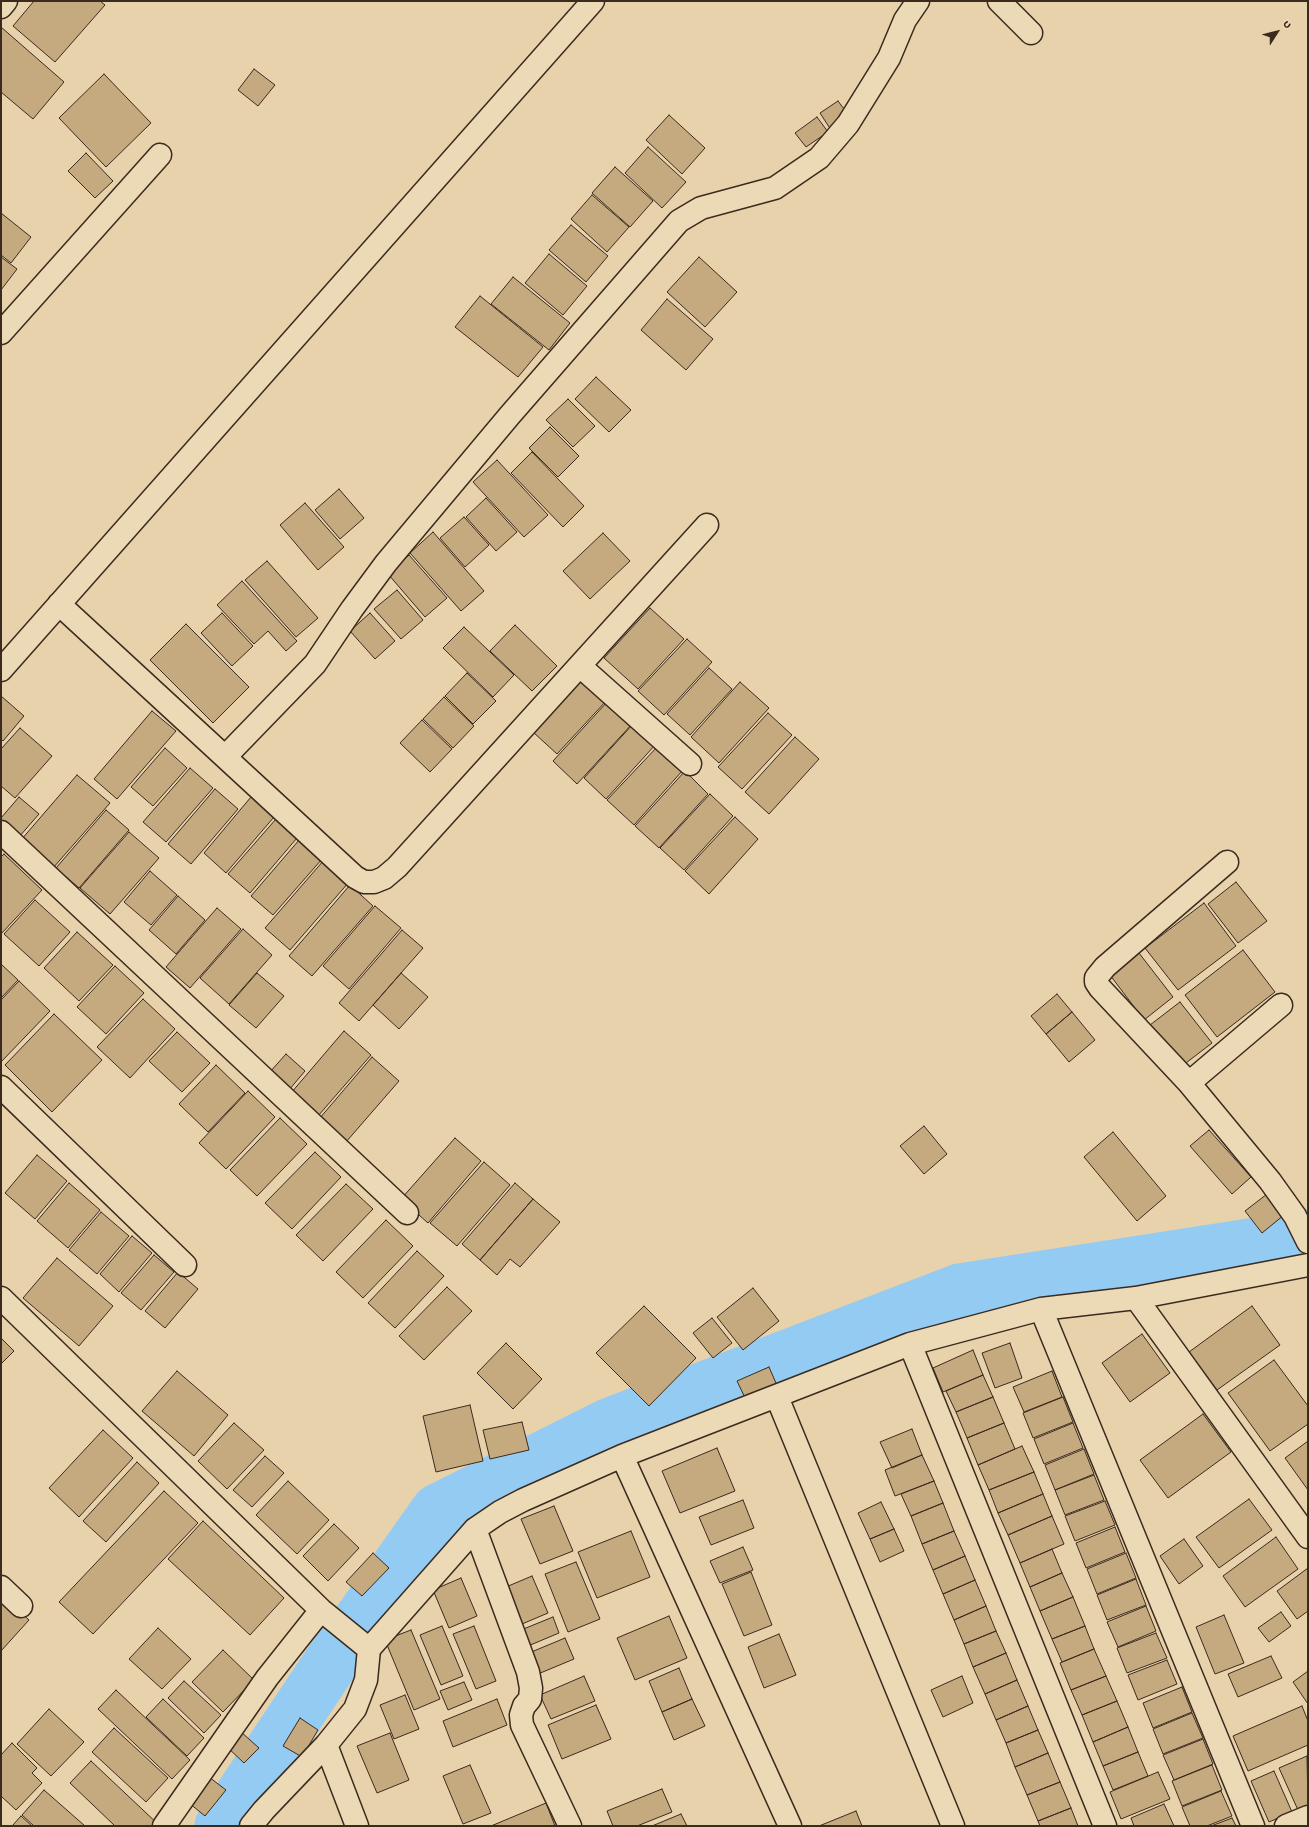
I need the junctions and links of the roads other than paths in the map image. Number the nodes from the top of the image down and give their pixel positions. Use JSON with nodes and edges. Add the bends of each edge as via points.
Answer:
{"nodes":[{"id":1,"x":6,"y":1,"type":"edge"},
{"id":2,"x":593,"y":1,"type":"edge"},
{"id":3,"x":918,"y":1,"type":"edge"},
{"id":4,"x":999,"y":1,"type":"edge"},
{"id":5,"x":1,"y":7,"type":"edge"},
{"id":6,"x":1031,"y":33,"type":"dead end"},
{"id":7,"x":160,"y":155,"type":"dead end"},
{"id":8,"x":1,"y":333,"type":"edge"},
{"id":9,"x":707,"y":525,"type":"dead end"},
{"id":10,"x":59,"y":604,"type":"junction"},
{"id":11,"x":580,"y":666,"type":"junction"},
{"id":12,"x":1,"y":670,"type":"edge"},
{"id":13,"x":225,"y":757,"type":"junction"},
{"id":14,"x":690,"y":764,"type":"dead end"},
{"id":15,"x":1,"y":832,"type":"edge"},
{"id":16,"x":1227,"y":862,"type":"dead end"},
{"id":17,"x":1281,"y":1005,"type":"dead end"},
{"id":18,"x":1189,"y":1083,"type":"junction"},
{"id":19,"x":1,"y":1087,"type":"edge"},
{"id":20,"x":407,"y":1213,"type":"dead end"},
{"id":21,"x":1308,"y":1242,"type":"edge"},
{"id":22,"x":1308,"y":1265,"type":"edge"},
{"id":23,"x":185,"y":1266,"type":"dead end"},
{"id":24,"x":1,"y":1298,"type":"edge"},
{"id":25,"x":1136,"y":1298,"type":"junction"},
{"id":26,"x":1041,"y":1309,"type":"junction"},
{"id":27,"x":910,"y":1344,"type":"junction"},
{"id":28,"x":777,"y":1397,"type":"junction"},
{"id":29,"x":622,"y":1456,"type":"junction"},
{"id":30,"x":475,"y":1529,"type":"junction"},
{"id":31,"x":1308,"y":1538,"type":"edge"},
{"id":32,"x":1,"y":1587,"type":"edge"},
{"id":33,"x":21,"y":1606,"type":"dead end"},
{"id":34,"x":326,"y":1614,"type":"junction"},
{"id":35,"x":365,"y":1646,"type":"junction"},
{"id":36,"x":326,"y":1745,"type":"junction"},
{"id":37,"x":1308,"y":1817,"type":"edge"},
{"id":38,"x":164,"y":1826,"type":"edge"},
{"id":39,"x":251,"y":1826,"type":"edge"},
{"id":40,"x":356,"y":1826,"type":"edge"},
{"id":41,"x":570,"y":1826,"type":"edge"},
{"id":42,"x":790,"y":1826,"type":"edge"},
{"id":43,"x":953,"y":1826,"type":"edge"},
{"id":44,"x":1104,"y":1826,"type":"edge"},
{"id":45,"x":1253,"y":1826,"type":"edge"},
{"id":46,"x":1286,"y":1826,"type":"edge"}],
"edges":[{"from":1,"to":5,"type":"street"},
{"from":2,"to":10,"type":"street"},
{"from":3,"to":13,"type":"street","via":[[905,20],[889,58],[848,124],[819,158],[775,188],[701,208],[679,220],[386,563],[315,664]]},
{"from":4,"to":6,"type":"street"},
{"from":7,"to":8,"type":"street"},
{"from":9,"to":11,"type":"street"},
{"from":10,"to":12,"type":"street"},
{"from":10,"to":13,"type":"street"},
{"from":11,"to":13,"type":"street","via":[[397,867],[384,878],[374,882],[364,882],[355,877]]},
{"from":11,"to":14,"type":"street"},
{"from":15,"to":20,"type":"street"},
{"from":16,"to":18,"type":"street","via":[[1096,978],[1100,988]]},
{"from":17,"to":18,"type":"street"},
{"from":18,"to":21,"type":"street","via":[[1270,1180],[1295,1216]]},
{"from":19,"to":23,"type":"street"},
{"from":22,"to":25,"type":"street"},
{"from":24,"to":34,"type":"street"},
{"from":25,"to":26,"type":"street"},
{"from":25,"to":31,"type":"street"},
{"from":26,"to":27,"type":"street"},
{"from":26,"to":45,"type":"street"},
{"from":27,"to":28,"type":"street"},
{"from":27,"to":44,"type":"street"},
{"from":28,"to":29,"type":"street"},
{"from":28,"to":43,"type":"street"},
{"from":29,"to":30,"type":"street","via":[[523,1500]]},
{"from":29,"to":42,"type":"street"},
{"from":30,"to":35,"type":"street"},
{"from":30,"to":41,"type":"street","via":[[532,1688],[530,1699],[524,1706],[522,1725]]},
{"from":32,"to":33,"type":"street"},
{"from":34,"to":35,"type":"street"},
{"from":34,"to":38,"type":"street","via":[[267,1678]]},
{"from":35,"to":36,"type":"street","via":[[366,1680],[362,1694],[355,1710]]},
{"from":36,"to":39,"type":"street"},
{"from":36,"to":40,"type":"street"},
{"from":37,"to":46,"type":"street"}]}
